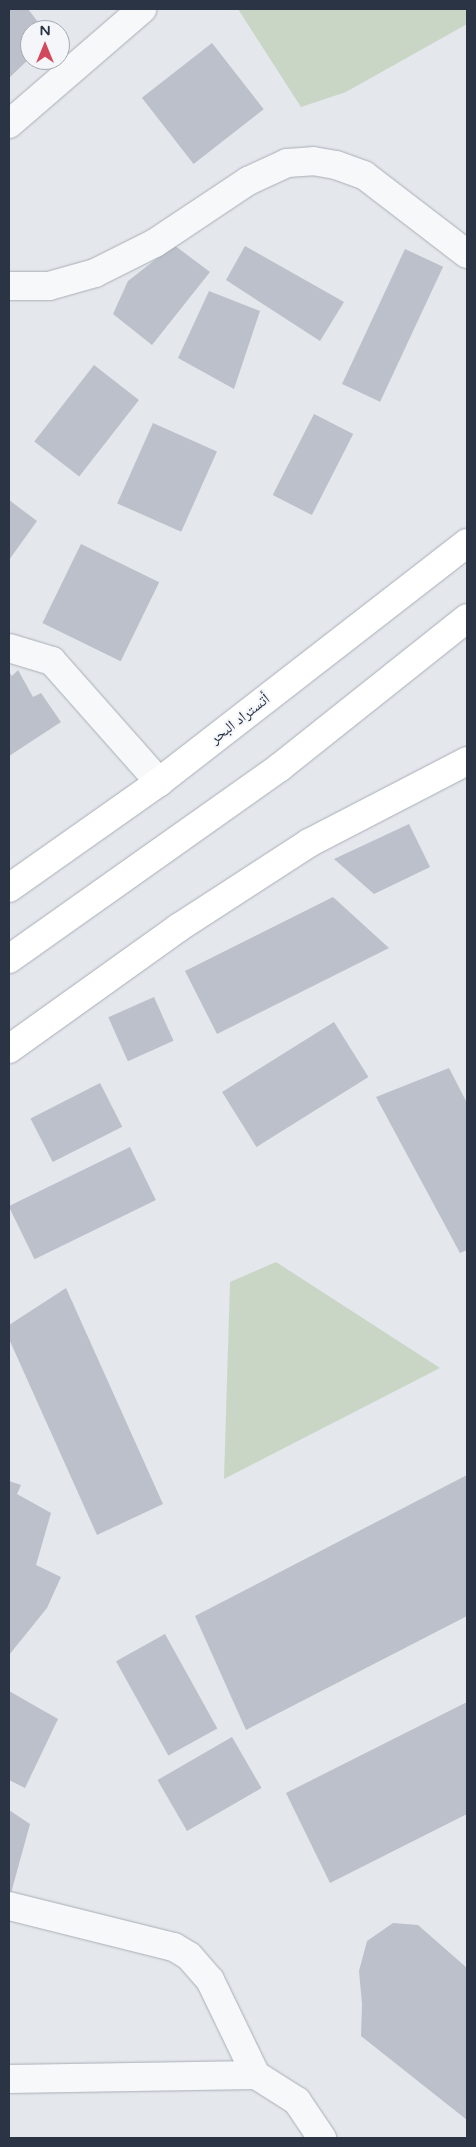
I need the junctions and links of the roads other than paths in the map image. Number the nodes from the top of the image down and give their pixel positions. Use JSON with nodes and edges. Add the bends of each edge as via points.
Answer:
{"nodes":[{"id":1,"x":142,"y":9,"type":"edge"},
{"id":2,"x":9,"y":124,"type":"edge"},
{"id":3,"x":467,"y":254,"type":"edge"},
{"id":4,"x":9,"y":286,"type":"edge"},
{"id":5,"x":467,"y":543,"type":"edge"},
{"id":6,"x":467,"y":618,"type":"edge"},
{"id":7,"x":9,"y":648,"type":"edge"},
{"id":8,"x":467,"y":761,"type":"edge"},
{"id":9,"x":158,"y":782,"type":"junction"},
{"id":10,"x":9,"y":888,"type":"edge"},
{"id":11,"x":9,"y":959,"type":"edge"},
{"id":12,"x":9,"y":1048,"type":"edge"},
{"id":13,"x":9,"y":1906,"type":"edge"},
{"id":14,"x":256,"y":2075,"type":"junction"},
{"id":15,"x":9,"y":2079,"type":"edge"},
{"id":16,"x":322,"y":2138,"type":"edge"}],
"edges":[{"from":1,"to":2,"type":"street"},
{"from":3,"to":4,"type":"street","via":[[364,176],[336,165],[313,161],[287,163],[248,180],[155,244],[95,273],[49,286]]},
{"from":5,"to":9,"type":"main road","name":"أتستراد البحر"},
{"from":6,"to":11,"type":"main road","via":[[280,767]]},
{"from":7,"to":9,"type":"street","via":[[52,661]]},
{"from":8,"to":12,"type":"main road","via":[[309,843],[178,928]]},
{"from":9,"to":10,"type":"main road","name":"أتستراد البحر"},
{"from":13,"to":14,"type":"street","via":[[174,1947],[188,1956],[210,1980]]},
{"from":14,"to":15,"type":"street"},
{"from":14,"to":16,"type":"street","via":[[297,2101]]}]}
